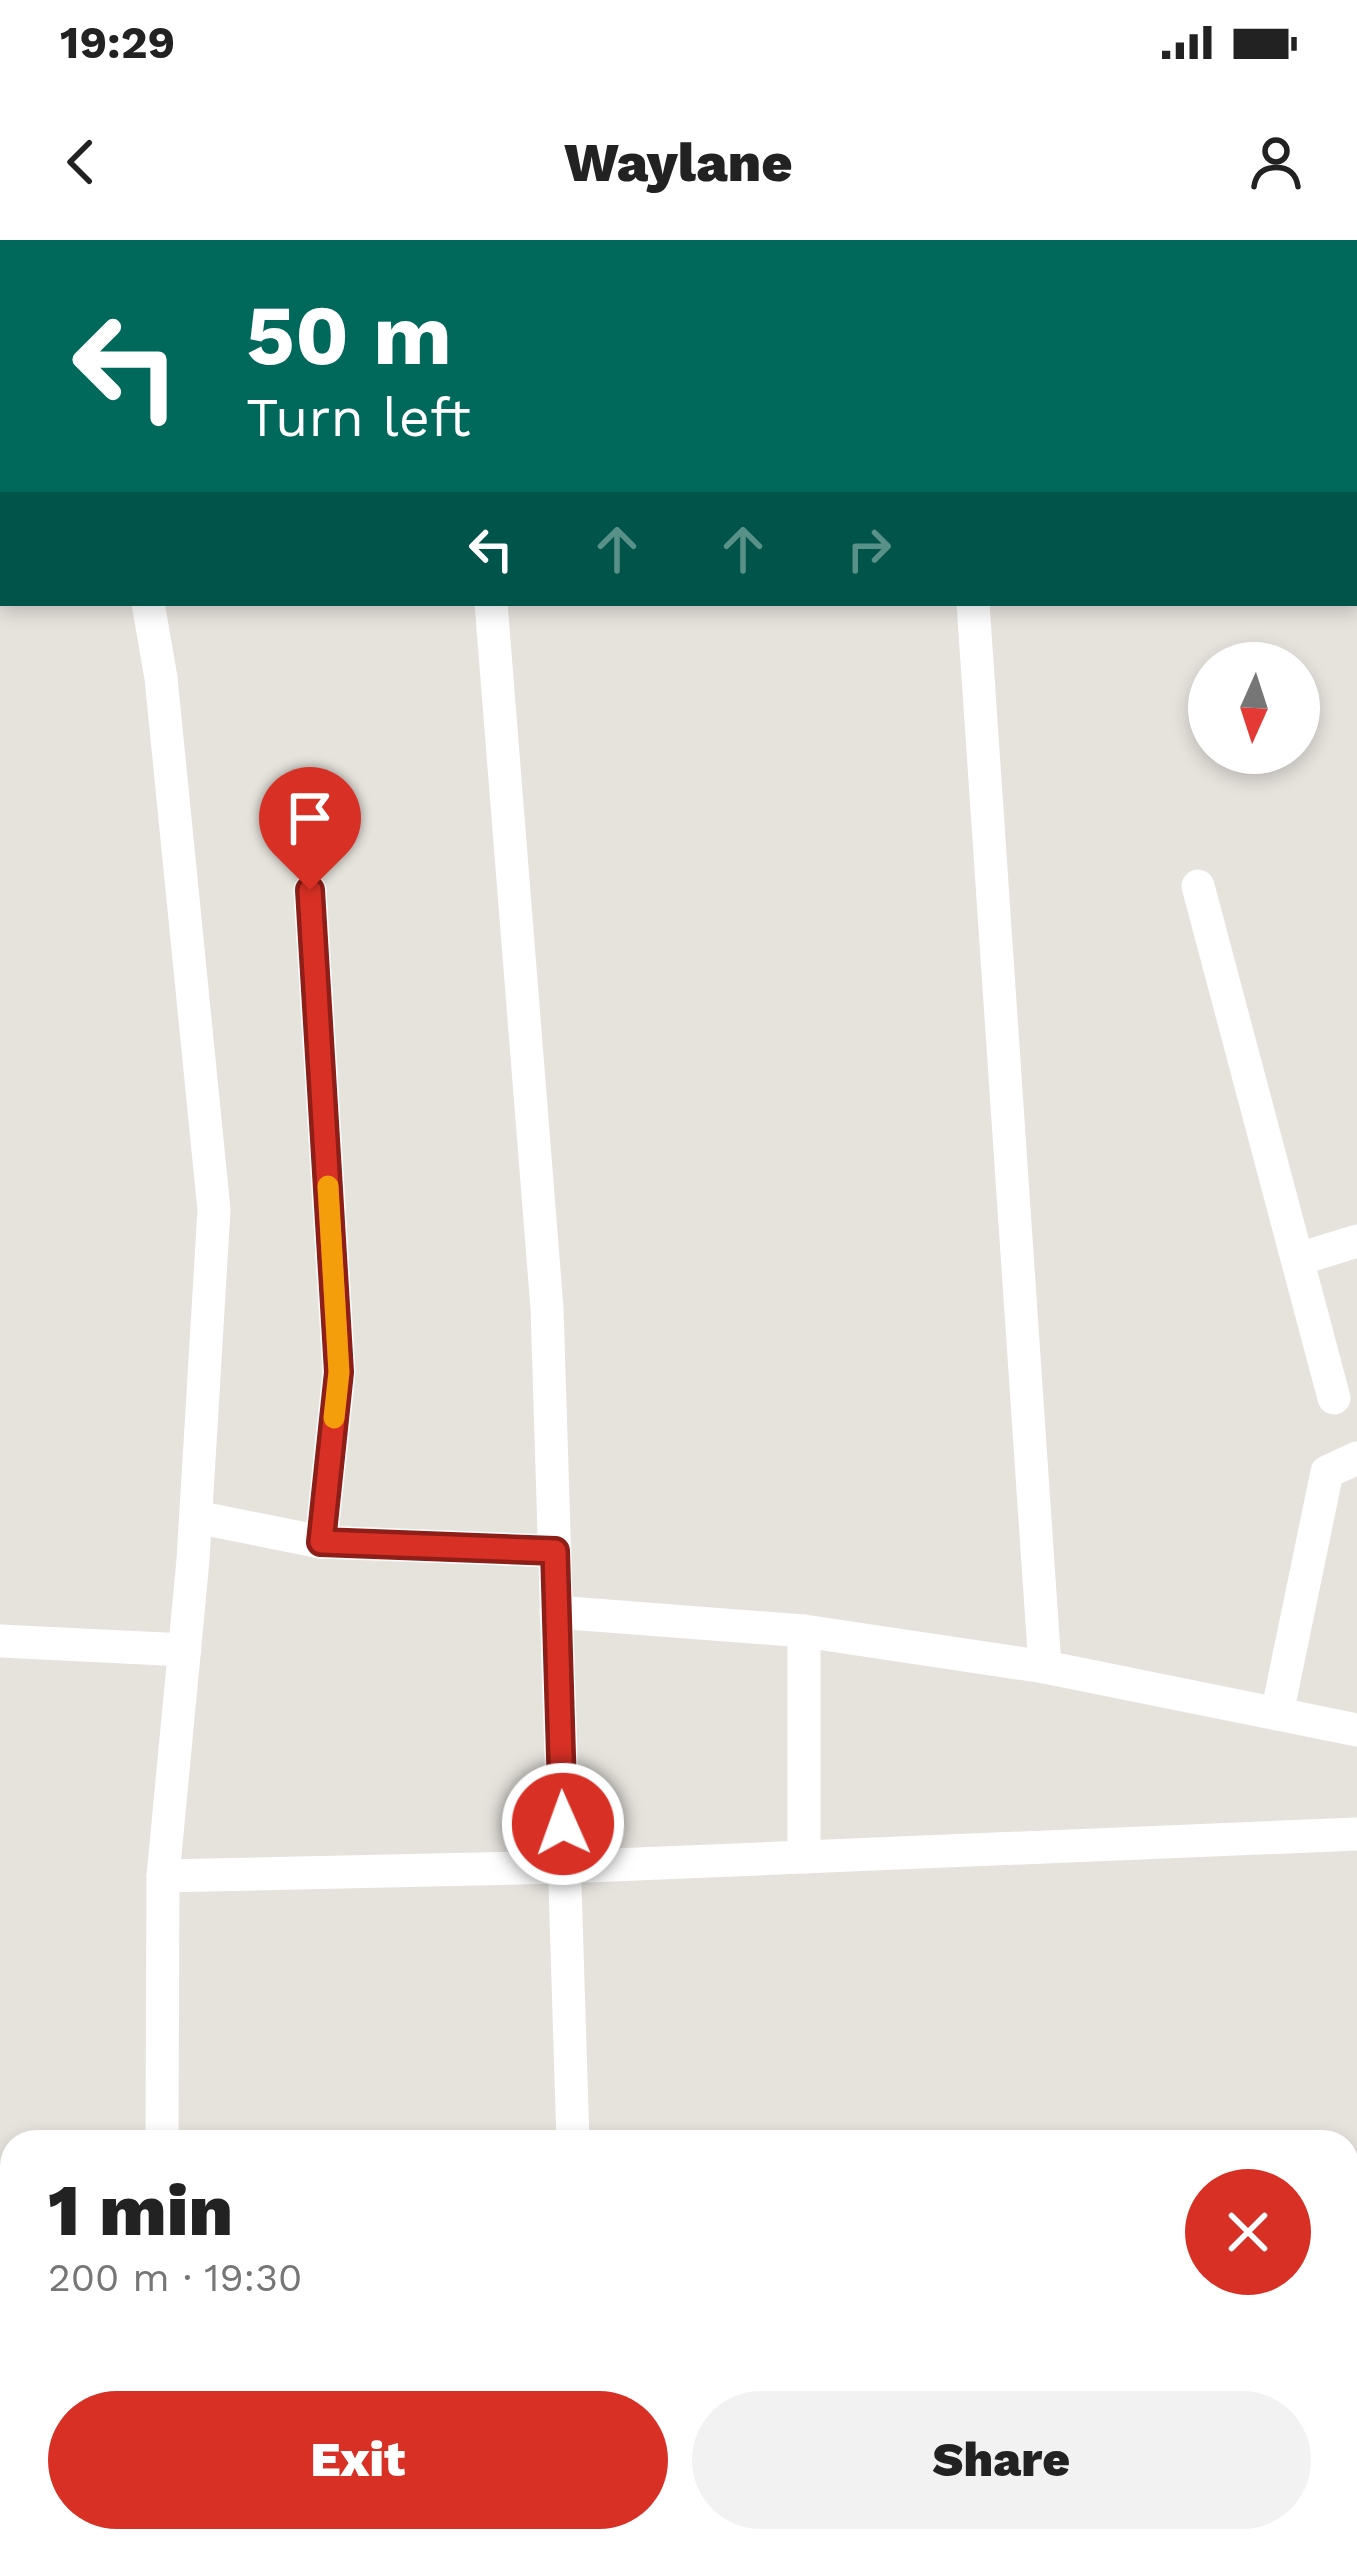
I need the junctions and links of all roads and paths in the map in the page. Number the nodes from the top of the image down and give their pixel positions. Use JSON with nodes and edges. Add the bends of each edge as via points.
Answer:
{"nodes":[{"id":1,"x":148,"y":606,"type":"edge"},
{"id":2,"x":491,"y":606,"type":"edge"},
{"id":3,"x":973,"y":606,"type":"edge"},
{"id":4,"x":1198,"y":886,"type":"dead end"},
{"id":5,"x":310,"y":890,"type":"dead end"},
{"id":6,"x":1357,"y":1241,"type":"edge"},
{"id":7,"x":1298,"y":1259,"type":"junction"},
{"id":8,"x":1334,"y":1398,"type":"dead end"},
{"id":9,"x":1357,"y":1458,"type":"edge"},
{"id":10,"x":196,"y":1517,"type":"junction"},
{"id":11,"x":321,"y":1542,"type":"junction"},
{"id":12,"x":555,"y":1551,"type":"junction"},
{"id":13,"x":556,"y":1612,"type":"junction"},
{"id":14,"x":804,"y":1630,"type":"junction"},
{"id":15,"x":0,"y":1641,"type":"edge"},
{"id":16,"x":184,"y":1650,"type":"junction"},
{"id":17,"x":1045,"y":1667,"type":"junction"},
{"id":18,"x":1277,"y":1714,"type":"junction"},
{"id":19,"x":1357,"y":1730,"type":"edge"},
{"id":20,"x":1357,"y":1834,"type":"edge"},
{"id":21,"x":804,"y":1857,"type":"junction"},
{"id":22,"x":564,"y":1867,"type":"junction"},
{"id":23,"x":163,"y":1876,"type":"junction"},
{"id":24,"x":162,"y":2130,"type":"edge"},
{"id":25,"x":573,"y":2130,"type":"edge"}],
"edges":[{"from":1,"to":10,"type":"street","via":[[214,1210]]},
{"from":2,"to":12,"type":"street","via":[[547,1308]]},
{"from":3,"to":17,"type":"street"},
{"from":4,"to":7,"type":"street"},
{"from":5,"to":11,"type":"street","via":[[339,1372]]},
{"from":6,"to":7,"type":"street"},
{"from":7,"to":8,"type":"street"},
{"from":9,"to":18,"type":"street","via":[[1327,1472]]},
{"from":10,"to":11,"type":"street"},
{"from":10,"to":16,"type":"street"},
{"from":11,"to":12,"type":"street"},
{"from":12,"to":13,"type":"street"},
{"from":13,"to":14,"type":"street"},
{"from":13,"to":22,"type":"street"},
{"from":14,"to":17,"type":"street"},
{"from":14,"to":21,"type":"street"},
{"from":15,"to":16,"type":"street"},
{"from":16,"to":23,"type":"street"},
{"from":17,"to":18,"type":"street"},
{"from":18,"to":19,"type":"street"},
{"from":20,"to":21,"type":"street"},
{"from":21,"to":22,"type":"street"},
{"from":22,"to":23,"type":"street"},
{"from":22,"to":25,"type":"street"},
{"from":23,"to":24,"type":"street"}]}
